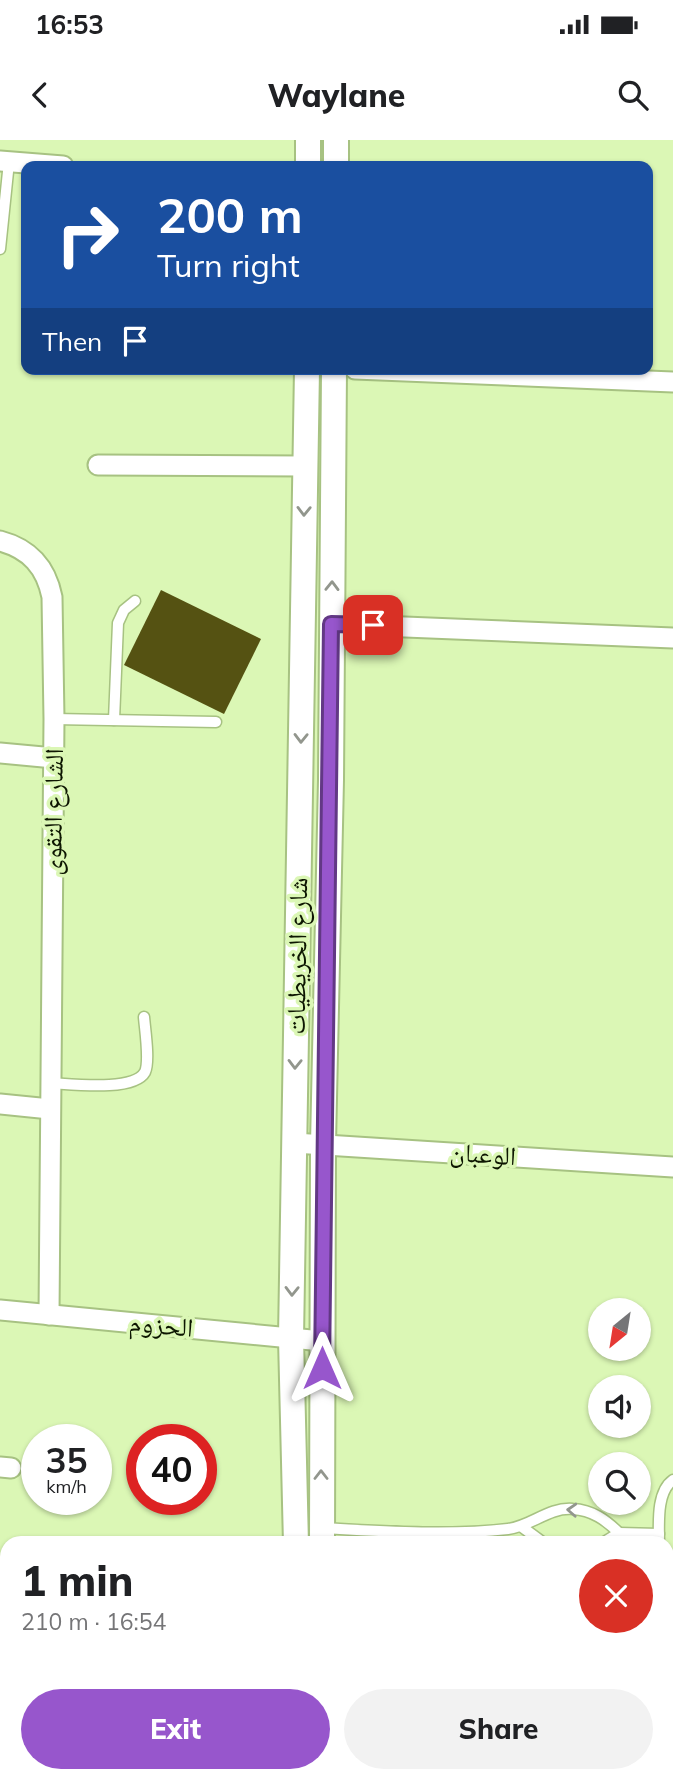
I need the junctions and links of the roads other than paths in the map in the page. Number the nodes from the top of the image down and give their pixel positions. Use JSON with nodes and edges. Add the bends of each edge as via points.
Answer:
{"nodes":[{"id":1,"x":308,"y":140,"type":"edge"},
{"id":2,"x":337,"y":140,"type":"edge"},
{"id":3,"x":4,"y":161,"type":"edge"},
{"id":4,"x":308,"y":161,"type":"edge"},
{"id":5,"x":337,"y":161,"type":"edge"},
{"id":6,"x":0,"y":249,"type":"edge"},
{"id":7,"x":307,"y":375,"type":"edge"},
{"id":8,"x":334,"y":375,"type":"edge"},
{"id":9,"x":502,"y":375,"type":"edge"},
{"id":10,"x":673,"y":382,"type":"edge"},
{"id":11,"x":98,"y":465,"type":"dead end"},
{"id":12,"x":305,"y":466,"type":"junction"},
{"id":13,"x":0,"y":541,"type":"edge"},
{"id":14,"x":135,"y":601,"type":"dead end"},
{"id":15,"x":331,"y":624,"type":"junction"},
{"id":16,"x":673,"y":638,"type":"edge"},
{"id":17,"x":54,"y":719,"type":"junction"},
{"id":18,"x":114,"y":720,"type":"junction"},
{"id":19,"x":216,"y":722,"type":"dead end"},
{"id":20,"x":0,"y":753,"type":"edge"},
{"id":21,"x":54,"y":758,"type":"junction"},
{"id":22,"x":144,"y":1017,"type":"dead end"},
{"id":23,"x":50,"y":1083,"type":"junction"},
{"id":24,"x":0,"y":1104,"type":"edge"},
{"id":25,"x":50,"y":1109,"type":"junction"},
{"id":26,"x":294,"y":1143,"type":"junction"},
{"id":27,"x":323,"y":1144,"type":"junction"},
{"id":28,"x":673,"y":1167,"type":"edge"},
{"id":29,"x":0,"y":1310,"type":"edge"},
{"id":30,"x":49,"y":1315,"type":"junction"},
{"id":31,"x":291,"y":1338,"type":"junction"},
{"id":32,"x":322,"y":1341,"type":"junction"},
{"id":33,"x":673,"y":1480,"type":"edge"},
{"id":34,"x":522,"y":1527,"type":"junction"},
{"id":35,"x":619,"y":1533,"type":"junction"},
{"id":36,"x":296,"y":1536,"type":"edge"},
{"id":37,"x":321,"y":1536,"type":"edge"},
{"id":38,"x":466,"y":1536,"type":"edge"},
{"id":39,"x":534,"y":1536,"type":"edge"},
{"id":40,"x":614,"y":1536,"type":"edge"},
{"id":41,"x":639,"y":1536,"type":"edge"},
{"id":42,"x":659,"y":1536,"type":"edge"}],
"edges":[{"from":1,"to":4,"type":"street"},
{"from":2,"to":5,"type":"street"},
{"from":3,"to":6,"type":"lane"},
{"from":7,"to":12,"type":"street","name":"شارع الخريطيات"},
{"from":15,"to":8,"type":"street","name":"شارع الخريطيات","one_way":true},
{"from":9,"to":10,"type":"street"},
{"from":11,"to":12,"type":"street"},
{"from":12,"to":26,"type":"street","name":"شارع الخريطيات","one_way":true},
{"from":13,"to":17,"type":"street","name":"الشارع التقوى","via":[[26,551],[50,584]]},
{"from":14,"to":18,"type":"lane","via":[[118,623]]},
{"from":15,"to":16,"type":"street"},
{"from":15,"to":27,"type":"street","name":"شارع الخريطيات"},
{"from":17,"to":18,"type":"lane"},
{"from":17,"to":21,"type":"street","name":"الشارع التقوى"},
{"from":18,"to":19,"type":"lane"},
{"from":20,"to":21,"type":"street"},
{"from":21,"to":23,"type":"street","name":"الشارع التقوى"},
{"from":22,"to":23,"type":"lane","via":[[146,1063],[144,1073],[135,1081],[123,1085]]},
{"from":23,"to":25,"type":"street","name":"الشارع التقوى"},
{"from":24,"to":25,"type":"street"},
{"from":25,"to":30,"type":"street","name":"الشارع التقوى"},
{"from":26,"to":27,"type":"street","name":"الوعبان"},
{"from":26,"to":31,"type":"street","name":"شارع الخريطيات","one_way":true},
{"from":27,"to":28,"type":"street","name":"الوعبان"},
{"from":27,"to":32,"type":"street","name":"شارع الخريطيات"},
{"from":29,"to":30,"type":"street","name":"الحزوم"},
{"from":30,"to":31,"type":"street","name":"الحزوم"},
{"from":31,"to":32,"type":"street","name":"الحزوم"},
{"from":31,"to":36,"type":"street","name":"شارع الخريطيات"},
{"from":37,"to":32,"type":"street","name":"شارع الخريطيات","one_way":true},
{"from":33,"to":42,"type":"lane","via":[[663,1490]]},
{"from":35,"to":34,"type":"lane","one_way":true,"via":[[598,1516],[572,1509],[545,1513]]},
{"from":34,"to":38,"type":"lane"},
{"from":34,"to":39,"type":"lane"},
{"from":35,"to":40,"type":"lane"},
{"from":35,"to":41,"type":"lane"}]}
